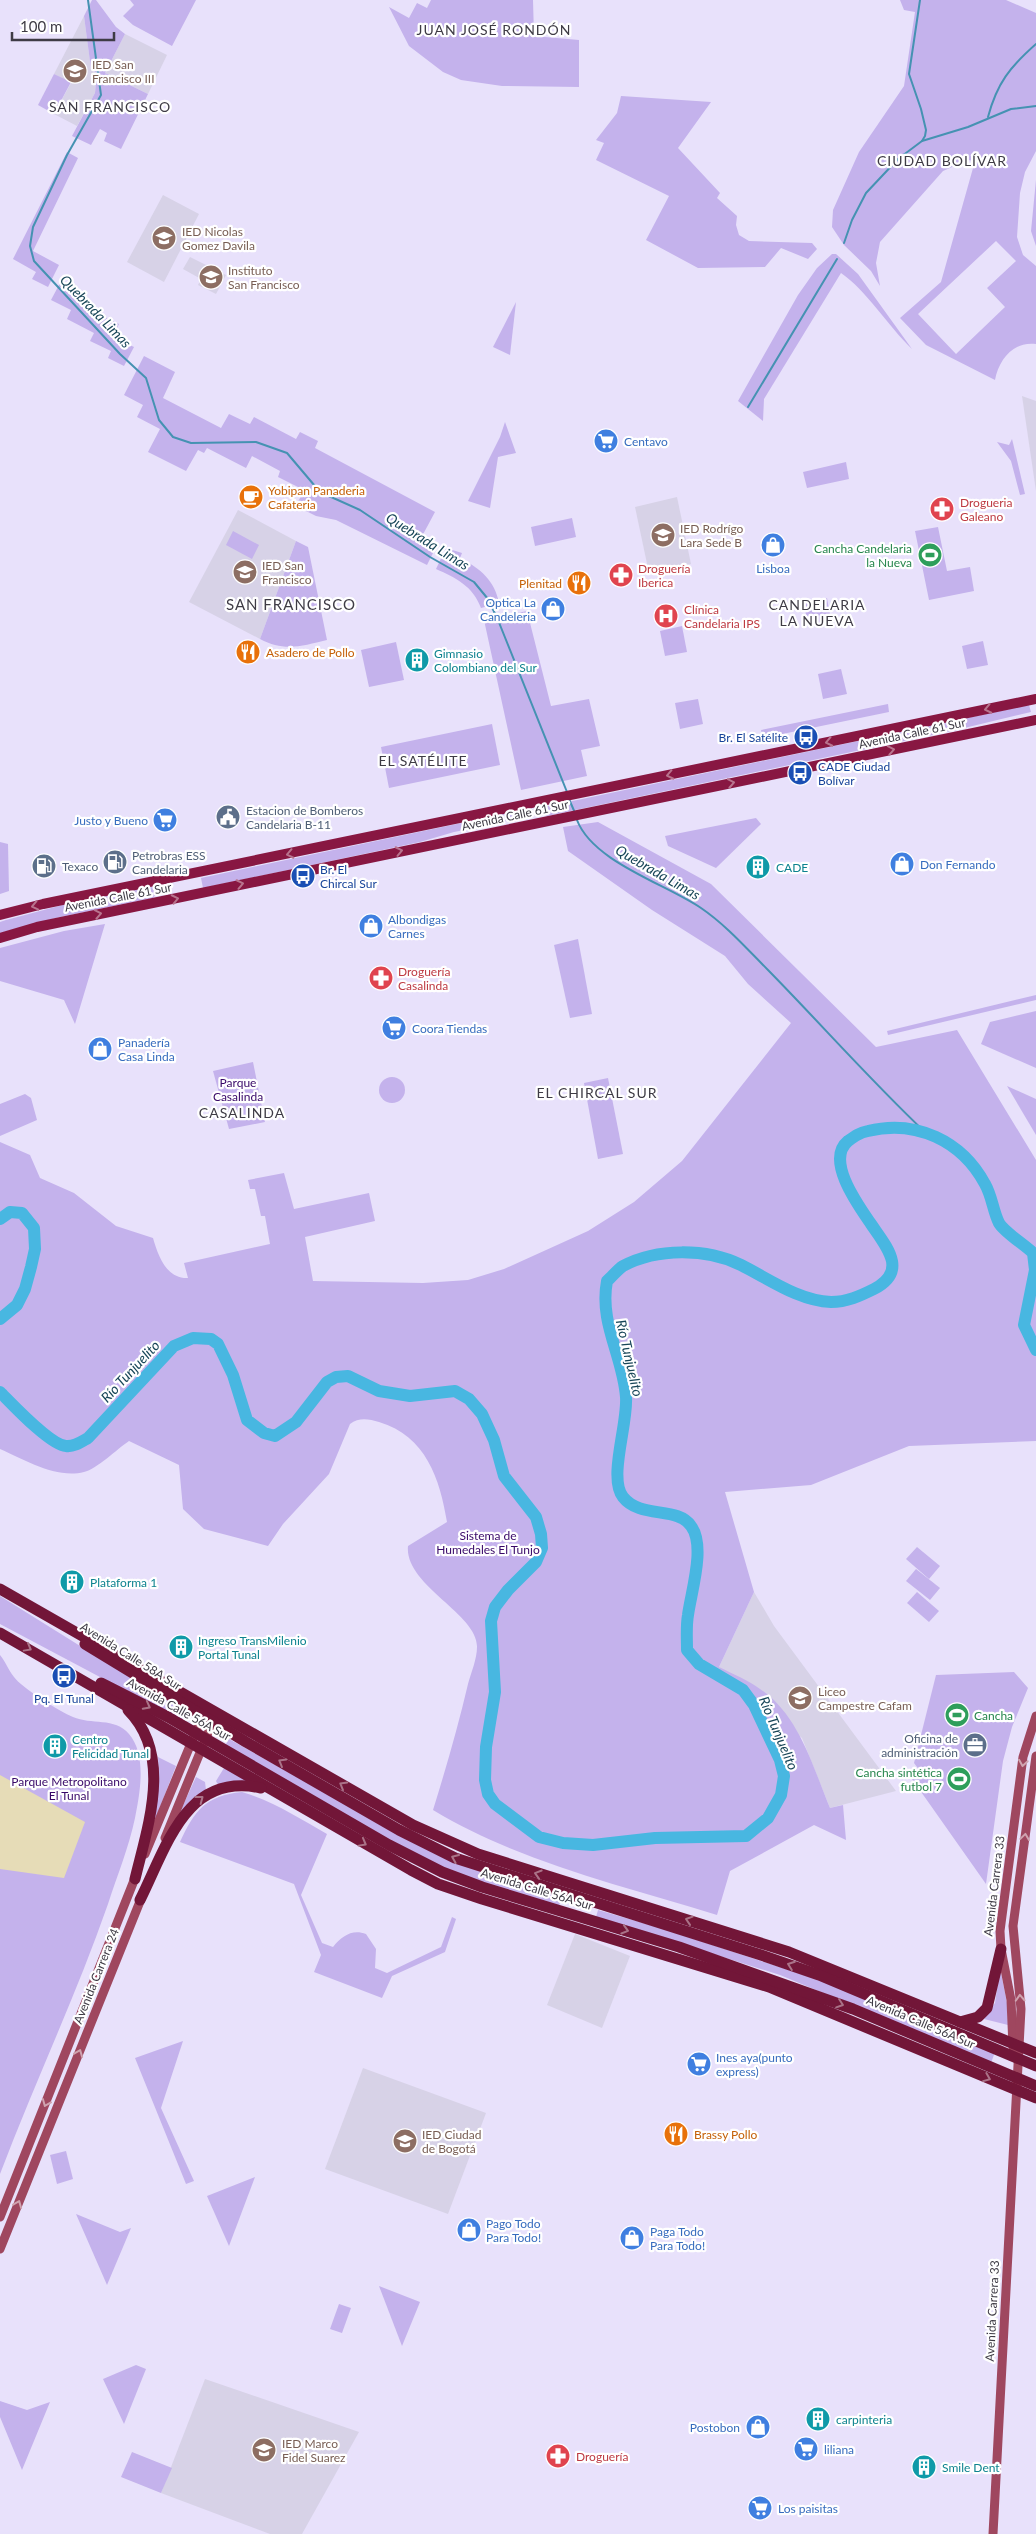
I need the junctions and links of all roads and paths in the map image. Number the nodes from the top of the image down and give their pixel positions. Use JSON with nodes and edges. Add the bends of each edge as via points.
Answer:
{"nodes":[{"id":1,"x":1036,"y":699,"type":"edge"},
{"id":2,"x":1036,"y":720,"type":"edge"},
{"id":3,"x":1020,"y":723,"type":"junction"},
{"id":4,"x":1036,"y":729,"type":"edge"},
{"id":5,"x":540,"y":802,"type":"junction"},
{"id":6,"x":545,"y":821,"type":"junction"},
{"id":7,"x":0,"y":915,"type":"edge"},
{"id":8,"x":0,"y":938,"type":"edge"},
{"id":9,"x":0,"y":1589,"type":"edge"},
{"id":10,"x":0,"y":1632,"type":"edge"},
{"id":11,"x":56,"y":1664,"type":"junction"},
{"id":12,"x":120,"y":1702,"type":"junction"},
{"id":13,"x":204,"y":1711,"type":"junction"},
{"id":14,"x":1036,"y":1716,"type":"edge"},
{"id":15,"x":215,"y":1717,"type":"junction"},
{"id":16,"x":198,"y":1741,"type":"junction"},
{"id":17,"x":1036,"y":1756,"type":"edge"},
{"id":18,"x":275,"y":1793,"type":"junction"},
{"id":19,"x":352,"y":1802,"type":"junction"},
{"id":20,"x":383,"y":1808,"type":"junction"},
{"id":21,"x":452,"y":1876,"type":"junction"},
{"id":22,"x":135,"y":1879,"type":"junction"},
{"id":23,"x":474,"y":1897,"type":"junction"},
{"id":24,"x":140,"y":1900,"type":"junction"},
{"id":25,"x":1003,"y":1904,"type":"junction"},
{"id":26,"x":1015,"y":1905,"type":"junction"},
{"id":27,"x":1000,"y":1924,"type":"junction"},
{"id":28,"x":690,"y":1932,"type":"junction"},
{"id":29,"x":736,"y":1935,"type":"junction"},
{"id":30,"x":1013,"y":1946,"type":"junction"},
{"id":31,"x":679,"y":1947,"type":"junction"},
{"id":32,"x":1001,"y":1949,"type":"junction"},
{"id":33,"x":650,"y":1950,"type":"junction"},
{"id":34,"x":885,"y":1990,"type":"junction"},
{"id":35,"x":903,"y":2010,"type":"junction"},
{"id":36,"x":960,"y":2022,"type":"junction"},
{"id":37,"x":890,"y":2024,"type":"junction"},
{"id":38,"x":915,"y":2047,"type":"junction"},
{"id":39,"x":1016,"y":2052,"type":"junction"},
{"id":40,"x":1036,"y":2053,"type":"edge"},
{"id":41,"x":1036,"y":2066,"type":"edge"},
{"id":42,"x":1017,"y":2082,"type":"junction"},
{"id":43,"x":1036,"y":2086,"type":"edge"},
{"id":44,"x":1036,"y":2098,"type":"edge"},
{"id":45,"x":0,"y":2217,"type":"edge"},
{"id":46,"x":0,"y":2249,"type":"edge"},
{"id":47,"x":993,"y":2534,"type":"edge"}],
"edges":[{"from":1,"to":5,"type":"main road","name":"Avenida Calle 61 Sur","one_way":true},
{"from":2,"to":3,"type":"main road","name":"Avenida Calle 61 Sur"},
{"from":3,"to":4,"type":"main road"},
{"from":6,"to":3,"type":"main road","name":"Avenida Calle 61 Sur","one_way":true},
{"from":5,"to":6,"type":"main road","via":[[538,814]]},
{"from":5,"to":7,"type":"main road","name":"Avenida Calle 61 Sur","one_way":true},
{"from":8,"to":6,"type":"main road","name":"Avenida Calle 61 Sur","one_way":true,"via":[[37,926]]},
{"from":9,"to":13,"type":"highway","name":"Avenida Calle 58A Sur"},
{"from":10,"to":11,"type":"highway","one_way":true},
{"from":11,"to":12,"type":"highway"},
{"from":11,"to":16,"type":"highway","name":"Avenida Calle 56A Sur","one_way":true,"via":[[124,1694]]},
{"from":12,"to":16,"type":"highway"},
{"from":12,"to":22,"type":"highway","via":[[144,1731],[153,1759],[154,1791]]},
{"from":13,"to":15,"type":"highway","name":"Avenida Calle 58A Sur"},
{"from":13,"to":16,"type":"main road","name":"Avenida Carrera 24"},
{"from":14,"to":25,"type":"main road","name":"Avenida Carrera 33","one_way":true,"via":[[1023,1757]]},
{"from":15,"to":16,"type":"main road","name":"Avenida Carrera 24"},
{"from":19,"to":15,"type":"highway","name":"Avenida Calle 56A Sur","one_way":true},
{"from":20,"to":15,"type":"highway","name":"Avenida Calle 56A Sur","one_way":true},
{"from":16,"to":18,"type":"highway","name":"Avenida Calle 56A Sur"},
{"from":16,"to":21,"type":"highway","name":"Avenida Calle 56A Sur"},
{"from":16,"to":22,"type":"main road","name":"Avenida Carrera 24"},
{"from":16,"to":24,"type":"main road","name":"Avenida Carrera 24"},
{"from":26,"to":17,"type":"main road","name":"Avenida Carrera 33","one_way":true},
{"from":18,"to":23,"type":"highway","name":"Avenida Calle 56A Sur","one_way":true,"via":[[425,1878]]},
{"from":24,"to":18,"type":"highway","one_way":true,"via":[[177,1826],[199,1798],[238,1785]]},
{"from":19,"to":20,"type":"highway"},
{"from":28,"to":19,"type":"highway","name":"Avenida Calle 56A Sur","one_way":true,"via":[[470,1864]]},
{"from":29,"to":20,"type":"highway","name":"Avenida Calle 56A Sur","one_way":true,"via":[[478,1854],[433,1836]]},
{"from":21,"to":23,"type":"highway"},
{"from":21,"to":31,"type":"highway","name":"Avenida Calle 56A Sur","one_way":true},
{"from":22,"to":45,"type":"main road","name":"Avenida Carrera 24","one_way":true},
{"from":23,"to":33,"type":"highway","name":"Avenida Calle 56A Sur"},
{"from":46,"to":24,"type":"main road","name":"Avenida Carrera 24","one_way":true},
{"from":25,"to":26,"type":"main road"},
{"from":25,"to":27,"type":"main road","name":"Avenida Carrera 33"},
{"from":26,"to":30,"type":"main road","name":"Avenida Carrera 33"},
{"from":27,"to":30,"type":"main road"},
{"from":27,"to":32,"type":"main road","name":"Avenida Carrera 33"},
{"from":28,"to":29,"type":"highway"},
{"from":35,"to":28,"type":"highway","name":"Avenida Calle 56A Sur","one_way":true,"via":[[819,1975]]},
{"from":29,"to":34,"type":"highway","name":"Avenida Calle 56A Sur"},
{"from":39,"to":30,"type":"main road","name":"Avenida Carrera 33","one_way":true,"via":[[1020,1995]]},
{"from":31,"to":33,"type":"highway"},
{"from":31,"to":37,"type":"highway","name":"Avenida Calle 56A Sur","one_way":true},
{"from":32,"to":36,"type":"highway","via":[[987,2008],[978,2017]]},
{"from":32,"to":39,"type":"main road","name":"Avenida Carrera 33","via":[[1011,2000]]},
{"from":33,"to":38,"type":"highway","name":"Avenida Calle 56A Sur","via":[[769,1987]]},
{"from":34,"to":35,"type":"highway"},
{"from":34,"to":36,"type":"highway","name":"Avenida Calle 56A Sur"},
{"from":35,"to":39,"type":"highway","name":"Avenida Calle 56A Sur"},
{"from":36,"to":39,"type":"highway","name":"Avenida Calle 56A Sur"},
{"from":37,"to":38,"type":"highway"},
{"from":37,"to":42,"type":"highway","name":"Avenida Calle 56A Sur"},
{"from":38,"to":42,"type":"highway","name":"Avenida Calle 56A Sur","one_way":true},
{"from":39,"to":40,"type":"highway","name":"Avenida Calle 56A Sur"},
{"from":39,"to":41,"type":"highway","name":"Avenida Calle 56A Sur"},
{"from":39,"to":42,"type":"main road","name":"Avenida Carrera 33"},
{"from":42,"to":43,"type":"highway","name":"Avenida Calle 56A Sur"},
{"from":42,"to":44,"type":"highway","name":"Avenida Calle 56A Sur"},
{"from":42,"to":47,"type":"main road","name":"Avenida Carrera 33"}]}
